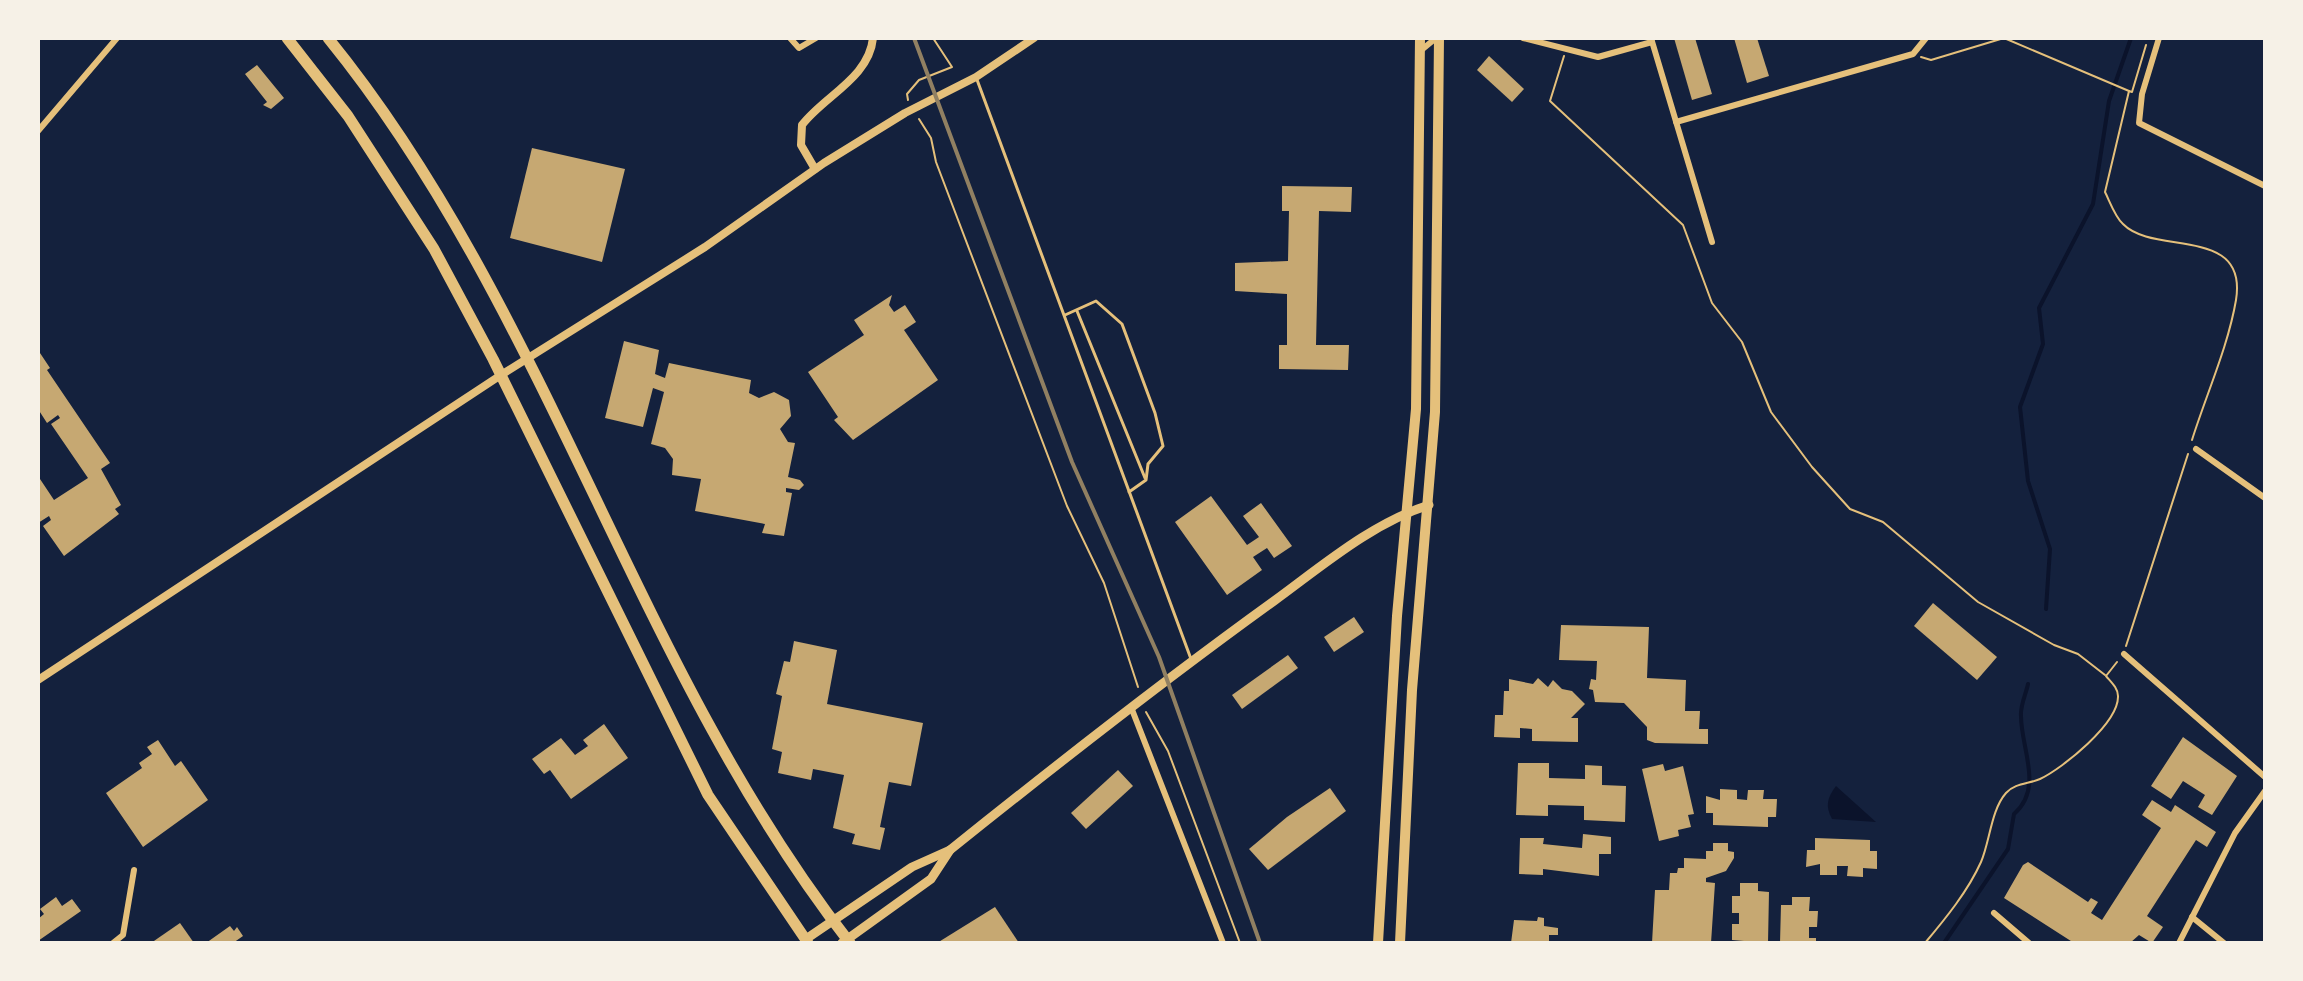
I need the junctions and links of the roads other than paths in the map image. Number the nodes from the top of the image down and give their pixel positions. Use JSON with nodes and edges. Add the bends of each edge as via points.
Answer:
{"nodes":[{"id":1,"x":117,"y":38,"type":"edge"},
{"id":2,"x":287,"y":38,"type":"edge"},
{"id":3,"x":328,"y":38,"type":"edge"},
{"id":4,"x":816,"y":38,"type":"edge"},
{"id":5,"x":873,"y":38,"type":"edge"},
{"id":6,"x":1034,"y":38,"type":"edge"},
{"id":7,"x":1420,"y":38,"type":"edge"},
{"id":8,"x":1438,"y":38,"type":"edge"},
{"id":9,"x":1523,"y":38,"type":"edge"},
{"id":10,"x":1926,"y":38,"type":"edge"},
{"id":11,"x":2159,"y":38,"type":"edge"},
{"id":12,"x":791,"y":39,"type":"edge"},
{"id":13,"x":1652,"y":40,"type":"edge"},
{"id":14,"x":1419,"y":52,"type":"junction"},
{"id":15,"x":976,"y":77,"type":"junction"},
{"id":16,"x":1676,"y":122,"type":"junction"},
{"id":17,"x":38,"y":131,"type":"edge"},
{"id":18,"x":815,"y":169,"type":"junction"},
{"id":19,"x":2265,"y":186,"type":"edge"},
{"id":20,"x":1712,"y":242,"type":"dead end"},
{"id":21,"x":1077,"y":311,"type":"junction"},
{"id":22,"x":1063,"y":316,"type":"junction"},
{"id":23,"x":527,"y":358,"type":"junction"},
{"id":24,"x":501,"y":375,"type":"junction"},
{"id":25,"x":2196,"y":449,"type":"dead end"},
{"id":26,"x":1146,"y":480,"type":"junction"},
{"id":27,"x":1129,"y":492,"type":"junction"},
{"id":28,"x":2265,"y":498,"type":"edge"},
{"id":29,"x":1429,"y":505,"type":"junction"},
{"id":30,"x":1407,"y":512,"type":"junction"},
{"id":31,"x":2124,"y":654,"type":"road end"},
{"id":32,"x":1192,"y":660,"type":"junction"},
{"id":33,"x":38,"y":680,"type":"edge"},
{"id":34,"x":1131,"y":707,"type":"junction"},
{"id":35,"x":1390,"y":732,"type":"junction"},
{"id":36,"x":1410,"y":732,"type":"junction"},
{"id":37,"x":2265,"y":777,"type":"edge"},
{"id":38,"x":2265,"y":791,"type":"edge"},
{"id":39,"x":950,"y":850,"type":"junction"},
{"id":40,"x":134,"y":870,"type":"dead end"},
{"id":41,"x":1994,"y":913,"type":"dead end"},
{"id":42,"x":2192,"y":917,"type":"junction"},
{"id":43,"x":832,"y":920,"type":"junction"},
{"id":44,"x":805,"y":942,"type":"edge"},
{"id":45,"x":847,"y":942,"type":"edge"},
{"id":46,"x":113,"y":943,"type":"edge"},
{"id":47,"x":1223,"y":943,"type":"edge"},
{"id":48,"x":1378,"y":943,"type":"edge"},
{"id":49,"x":1400,"y":943,"type":"edge"},
{"id":50,"x":2029,"y":943,"type":"edge"},
{"id":51,"x":2179,"y":943,"type":"edge"},
{"id":52,"x":2224,"y":943,"type":"edge"}],
"edges":[{"from":1,"to":17,"type":"street"},
{"from":2,"to":24,"type":"highway","via":[[348,116],[421,225]]},
{"from":3,"to":23,"type":"highway","via":[[440,196]]},
{"from":4,"to":12,"type":"street","via":[[799,48]]},
{"from":5,"to":18,"type":"street","via":[[859,70],[802,125],[801,145]]},
{"from":6,"to":15,"type":"street"},
{"from":7,"to":14,"type":"main road"},
{"from":8,"to":14,"type":"street"},
{"from":8,"to":29,"type":"main road","via":[[1435,412]]},
{"from":9,"to":13,"type":"street","via":[[1598,57]]},
{"from":10,"to":16,"type":"street","via":[[1913,54]]},
{"from":11,"to":19,"type":"street","via":[[2139,123]]},
{"from":13,"to":16,"type":"street"},
{"from":14,"to":30,"type":"main road","via":[[1416,409]]},
{"from":15,"to":18,"type":"street"},
{"from":15,"to":22,"type":"lane"},
{"from":16,"to":20,"type":"street"},
{"from":18,"to":23,"type":"street","via":[[705,247]]},
{"from":21,"to":22,"type":"lane"},
{"from":21,"to":26,"type":"lane"},
{"from":21,"to":26,"type":"lane","via":[[1096,301],[1122,324],[1163,446],[1148,464]]},
{"from":22,"to":27,"type":"lane"},
{"from":23,"to":24,"type":"street"},
{"from":23,"to":43,"type":"highway","via":[[714,736],[768,829]]},
{"from":24,"to":33,"type":"street"},
{"from":24,"to":44,"type":"highway","via":[[708,795]]},
{"from":25,"to":28,"type":"street"},
{"from":26,"to":27,"type":"lane"},
{"from":27,"to":32,"type":"lane"},
{"from":29,"to":30,"type":"main road"},
{"from":29,"to":36,"type":"main road"},
{"from":30,"to":32,"type":"main road"},
{"from":30,"to":35,"type":"main road"},
{"from":31,"to":37,"type":"street"},
{"from":32,"to":34,"type":"main road"},
{"from":34,"to":39,"type":"main road"},
{"from":34,"to":47,"type":"street"},
{"from":35,"to":36,"type":"main road"},
{"from":35,"to":48,"type":"main road"},
{"from":36,"to":49,"type":"main road"},
{"from":38,"to":42,"type":"street","via":[[2235,833]]},
{"from":39,"to":43,"type":"main road","via":[[912,867]]},
{"from":39,"to":45,"type":"main road","via":[[931,879]]},
{"from":40,"to":46,"type":"street","via":[[123,935]]},
{"from":41,"to":50,"type":"street"},
{"from":42,"to":51,"type":"street"},
{"from":42,"to":52,"type":"street"},
{"from":43,"to":44,"type":"main road"},
{"from":43,"to":45,"type":"highway"}]}
